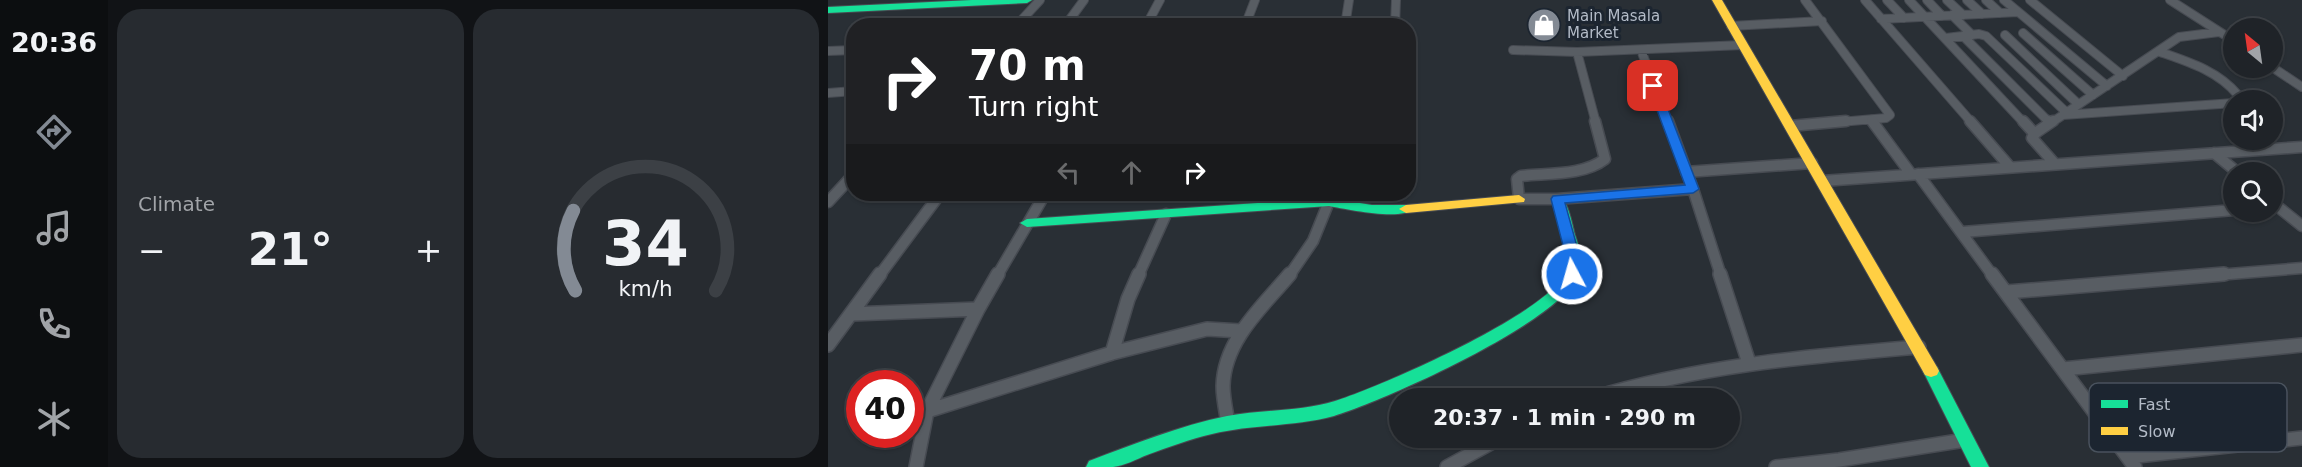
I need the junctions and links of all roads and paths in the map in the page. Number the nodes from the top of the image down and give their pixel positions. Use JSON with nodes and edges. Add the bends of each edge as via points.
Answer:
{"nodes":[{"id":1,"x":1027,"y":0,"type":"edge"},
{"id":2,"x":1040,"y":0,"type":"edge"},
{"id":3,"x":1084,"y":0,"type":"edge"},
{"id":4,"x":1160,"y":0,"type":"edge"},
{"id":5,"x":1255,"y":0,"type":"edge"},
{"id":6,"x":1349,"y":0,"type":"edge"},
{"id":7,"x":1396,"y":0,"type":"edge"},
{"id":8,"x":1717,"y":0,"type":"edge"},
{"id":9,"x":1805,"y":0,"type":"edge"},
{"id":10,"x":1865,"y":0,"type":"edge"},
{"id":11,"x":1887,"y":0,"type":"edge"},
{"id":12,"x":1909,"y":0,"type":"edge"},
{"id":13,"x":1927,"y":0,"type":"edge"},
{"id":14,"x":1947,"y":0,"type":"edge"},
{"id":15,"x":1967,"y":0,"type":"edge"},
{"id":16,"x":1986,"y":0,"type":"edge"},
{"id":17,"x":2004,"y":0,"type":"edge"},
{"id":18,"x":2030,"y":0,"type":"edge"},
{"id":19,"x":2170,"y":0,"type":"edge"},
{"id":20,"x":828,"y":10,"type":"edge"},
{"id":21,"x":2018,"y":12,"type":"junction"},
{"id":22,"x":2000,"y":13,"type":"junction"},
{"id":23,"x":1982,"y":14,"type":"junction"},
{"id":24,"x":1952,"y":15,"type":"junction"},
{"id":25,"x":1964,"y":15,"type":"junction"},
{"id":26,"x":1925,"y":16,"type":"junction"},
{"id":27,"x":1942,"y":16,"type":"junction"},
{"id":28,"x":1023,"y":18,"type":"edge"},
{"id":29,"x":1071,"y":18,"type":"edge"},
{"id":30,"x":1150,"y":18,"type":"edge"},
{"id":31,"x":1248,"y":18,"type":"edge"},
{"id":32,"x":1346,"y":18,"type":"edge"},
{"id":33,"x":1395,"y":18,"type":"edge"},
{"id":34,"x":1904,"y":18,"type":"junction"},
{"id":35,"x":1881,"y":19,"type":"junction"},
{"id":36,"x":1822,"y":21,"type":"junction"},
{"id":37,"x":1731,"y":26,"type":"junction"},
{"id":38,"x":2219,"y":32,"type":"junction"},
{"id":39,"x":2022,"y":33,"type":"junction"},
{"id":40,"x":2042,"y":33,"type":"junction"},
{"id":41,"x":2223,"y":34,"type":"edge"},
{"id":42,"x":1967,"y":35,"type":"junction"},
{"id":43,"x":1946,"y":38,"type":"junction"},
{"id":44,"x":1743,"y":45,"type":"junction"},
{"id":45,"x":846,"y":50,"type":"edge"},
{"id":46,"x":1513,"y":50,"type":"dead end"},
{"id":47,"x":1641,"y":50,"type":"junction"},
{"id":48,"x":828,"y":51,"type":"edge"},
{"id":49,"x":1577,"y":52,"type":"junction"},
{"id":50,"x":2160,"y":52,"type":"junction"},
{"id":51,"x":2283,"y":74,"type":"edge"},
{"id":52,"x":2122,"y":76,"type":"junction"},
{"id":53,"x":2107,"y":86,"type":"junction"},
{"id":54,"x":2302,"y":87,"type":"edge"},
{"id":55,"x":2234,"y":90,"type":"edge"},
{"id":56,"x":846,"y":92,"type":"edge"},
{"id":57,"x":828,"y":93,"type":"edge"},
{"id":58,"x":2093,"y":95,"type":"junction"},
{"id":59,"x":2223,"y":103,"type":"edge"},
{"id":60,"x":2078,"y":104,"type":"junction"},
{"id":61,"x":2064,"y":114,"type":"junction"},
{"id":62,"x":1871,"y":120,"type":"junction"},
{"id":63,"x":2050,"y":123,"type":"junction"},
{"id":64,"x":1790,"y":126,"type":"junction"},
{"id":65,"x":2035,"y":134,"type":"junction"},
{"id":66,"x":2301,"y":148,"type":"edge"},
{"id":67,"x":2214,"y":153,"type":"junction"},
{"id":68,"x":2225,"y":162,"type":"edge"},
{"id":69,"x":1812,"y":163,"type":"junction"},
{"id":70,"x":2055,"y":164,"type":"junction"},
{"id":71,"x":2010,"y":167,"type":"junction"},
{"id":72,"x":1686,"y":172,"type":"junction"},
{"id":73,"x":1914,"y":174,"type":"junction"},
{"id":74,"x":1822,"y":181,"type":"junction"},
{"id":75,"x":846,"y":183,"type":"edge"},
{"id":76,"x":1693,"y":189,"type":"junction"},
{"id":77,"x":1519,"y":199,"type":"junction"},
{"id":78,"x":1557,"y":199,"type":"junction"},
{"id":79,"x":935,"y":201,"type":"edge"},
{"id":80,"x":1041,"y":201,"type":"edge"},
{"id":81,"x":1299,"y":201,"type":"edge"},
{"id":82,"x":1329,"y":201,"type":"edge"},
{"id":83,"x":1334,"y":201,"type":"edge"},
{"id":84,"x":828,"y":202,"type":"edge"},
{"id":85,"x":2223,"y":211,"type":"edge"},
{"id":86,"x":2283,"y":211,"type":"edge"},
{"id":87,"x":1166,"y":214,"type":"junction"},
{"id":88,"x":1028,"y":223,"type":"junction"},
{"id":89,"x":2302,"y":226,"type":"edge"},
{"id":90,"x":1963,"y":232,"type":"junction"},
{"id":91,"x":2302,"y":268,"type":"edge"},
{"id":92,"x":2007,"y":292,"type":"junction"},
{"id":93,"x":978,"y":309,"type":"junction"},
{"id":94,"x":852,"y":314,"type":"junction"},
{"id":95,"x":1241,"y":331,"type":"junction"},
{"id":96,"x":828,"y":345,"type":"edge"},
{"id":97,"x":2302,"y":345,"type":"edge"},
{"id":98,"x":1919,"y":347,"type":"junction"},
{"id":99,"x":1112,"y":353,"type":"junction"},
{"id":100,"x":1749,"y":363,"type":"junction"},
{"id":101,"x":2063,"y":369,"type":"junction"},
{"id":102,"x":1629,"y":388,"type":"edge"},
{"id":103,"x":2089,"y":405,"type":"edge"},
{"id":104,"x":927,"y":411,"type":"junction"},
{"id":105,"x":1227,"y":423,"type":"junction"},
{"id":106,"x":2302,"y":438,"type":"edge"},
{"id":107,"x":1965,"y":440,"type":"junction"},
{"id":108,"x":2287,"y":440,"type":"edge"},
{"id":109,"x":1482,"y":448,"type":"edge"},
{"id":110,"x":2202,"y":452,"type":"edge"},
{"id":111,"x":2131,"y":462,"type":"edge"},
{"id":112,"x":1841,"y":464,"type":"edge"},
{"id":113,"x":916,"y":467,"type":"edge"},
{"id":114,"x":1095,"y":467,"type":"edge"},
{"id":115,"x":1447,"y":467,"type":"edge"},
{"id":116,"x":1776,"y":467,"type":"edge"},
{"id":117,"x":1980,"y":467,"type":"edge"}],
"edges":[{"from":1,"to":20,"type":"street"},
{"from":2,"to":28,"type":"street"},
{"from":3,"to":29,"type":"street"},
{"from":4,"to":30,"type":"street"},
{"from":5,"to":31,"type":"street"},
{"from":6,"to":32,"type":"street"},
{"from":7,"to":33,"type":"street"},
{"from":8,"to":37,"type":"street"},
{"from":9,"to":36,"type":"street"},
{"from":10,"to":35,"type":"street"},
{"from":11,"to":34,"type":"street"},
{"from":12,"to":26,"type":"street"},
{"from":13,"to":27,"type":"street"},
{"from":14,"to":25,"type":"street"},
{"from":15,"to":23,"type":"street"},
{"from":16,"to":22,"type":"street"},
{"from":17,"to":21,"type":"street"},
{"from":18,"to":52,"type":"street"},
{"from":19,"to":38,"type":"street"},
{"from":21,"to":22,"type":"street"},
{"from":21,"to":40,"type":"street"},
{"from":22,"to":23,"type":"street"},
{"from":23,"to":25,"type":"street"},
{"from":24,"to":25,"type":"street"},
{"from":24,"to":27,"type":"street"},
{"from":24,"to":42,"type":"street"},
{"from":26,"to":27,"type":"street"},
{"from":26,"to":34,"type":"street"},
{"from":26,"to":43,"type":"street"},
{"from":34,"to":35,"type":"street"},
{"from":35,"to":71,"type":"street"},
{"from":36,"to":37,"type":"street"},
{"from":36,"to":62,"type":"street","via":[[1890,115]]},
{"from":37,"to":44,"type":"street"},
{"from":38,"to":41,"type":"street"},
{"from":38,"to":50,"type":"street","via":[[2183,35]]},
{"from":39,"to":40,"type":"street"},
{"from":39,"to":58,"type":"street"},
{"from":39,"to":60,"type":"street","via":[[2004,35]]},
{"from":40,"to":53,"type":"street"},
{"from":42,"to":43,"type":"street"},
{"from":42,"to":61,"type":"street","via":[[1987,38]]},
{"from":42,"to":63,"type":"street"},
{"from":43,"to":65,"type":"street"},
{"from":44,"to":47,"type":"street"},
{"from":44,"to":64,"type":"street"},
{"from":45,"to":48,"type":"street"},
{"from":46,"to":49,"type":"street"},
{"from":47,"to":49,"type":"street"},
{"from":47,"to":72,"type":"street"},
{"from":49,"to":77,"type":"street","via":[[1605,159],[1587,167],[1521,176],[1517,179]]},
{"from":50,"to":52,"type":"street"},
{"from":50,"to":55,"type":"street","via":[[2209,73]]},
{"from":51,"to":54,"type":"street"},
{"from":52,"to":53,"type":"street"},
{"from":53,"to":58,"type":"street"},
{"from":56,"to":57,"type":"street"},
{"from":58,"to":60,"type":"street"},
{"from":59,"to":61,"type":"street"},
{"from":60,"to":61,"type":"street"},
{"from":61,"to":63,"type":"street"},
{"from":62,"to":64,"type":"street"},
{"from":62,"to":73,"type":"street"},
{"from":63,"to":65,"type":"street"},
{"from":64,"to":69,"type":"street"},
{"from":65,"to":70,"type":"street","via":[[2034,141]]},
{"from":66,"to":67,"type":"street"},
{"from":67,"to":68,"type":"street"},
{"from":67,"to":70,"type":"street"},
{"from":69,"to":72,"type":"street"},
{"from":69,"to":74,"type":"street"},
{"from":70,"to":71,"type":"street"},
{"from":71,"to":73,"type":"street"},
{"from":72,"to":76,"type":"street"},
{"from":73,"to":74,"type":"street"},
{"from":73,"to":90,"type":"street"},
{"from":74,"to":98,"type":"street"},
{"from":75,"to":84,"type":"street"},
{"from":76,"to":78,"type":"street"},
{"from":76,"to":100,"type":"street"},
{"from":77,"to":78,"type":"street"},
{"from":77,"to":83,"type":"street","via":[[1383,209],[1342,206]]},
{"from":78,"to":105,"type":"street","via":[[1574,261],[1572,274],[1562,290],[1544,305],[1447,359],[1345,406]]},
{"from":79,"to":94,"type":"street"},
{"from":80,"to":88,"type":"street"},
{"from":81,"to":87,"type":"street"},
{"from":82,"to":95,"type":"street","via":[[1320,230],[1304,257]]},
{"from":85,"to":90,"type":"street"},
{"from":86,"to":89,"type":"street"},
{"from":87,"to":88,"type":"street"},
{"from":87,"to":99,"type":"street","via":[[1128,299]]},
{"from":88,"to":93,"type":"street"},
{"from":90,"to":92,"type":"street"},
{"from":91,"to":92,"type":"street"},
{"from":92,"to":101,"type":"street"},
{"from":93,"to":94,"type":"street"},
{"from":93,"to":104,"type":"street"},
{"from":94,"to":96,"type":"street"},
{"from":95,"to":99,"type":"street","via":[[1207,328]]},
{"from":95,"to":105,"type":"street","via":[[1228,357],[1223,380]]},
{"from":97,"to":101,"type":"street"},
{"from":98,"to":100,"type":"street"},
{"from":98,"to":107,"type":"street"},
{"from":99,"to":104,"type":"street"},
{"from":100,"to":102,"type":"street","via":[[1676,375]]},
{"from":101,"to":103,"type":"street"},
{"from":104,"to":113,"type":"street"},
{"from":105,"to":114,"type":"street"},
{"from":106,"to":108,"type":"street"},
{"from":107,"to":112,"type":"street"},
{"from":107,"to":117,"type":"street"},
{"from":109,"to":115,"type":"street"},
{"from":110,"to":111,"type":"street"},
{"from":112,"to":116,"type":"street"}]}
